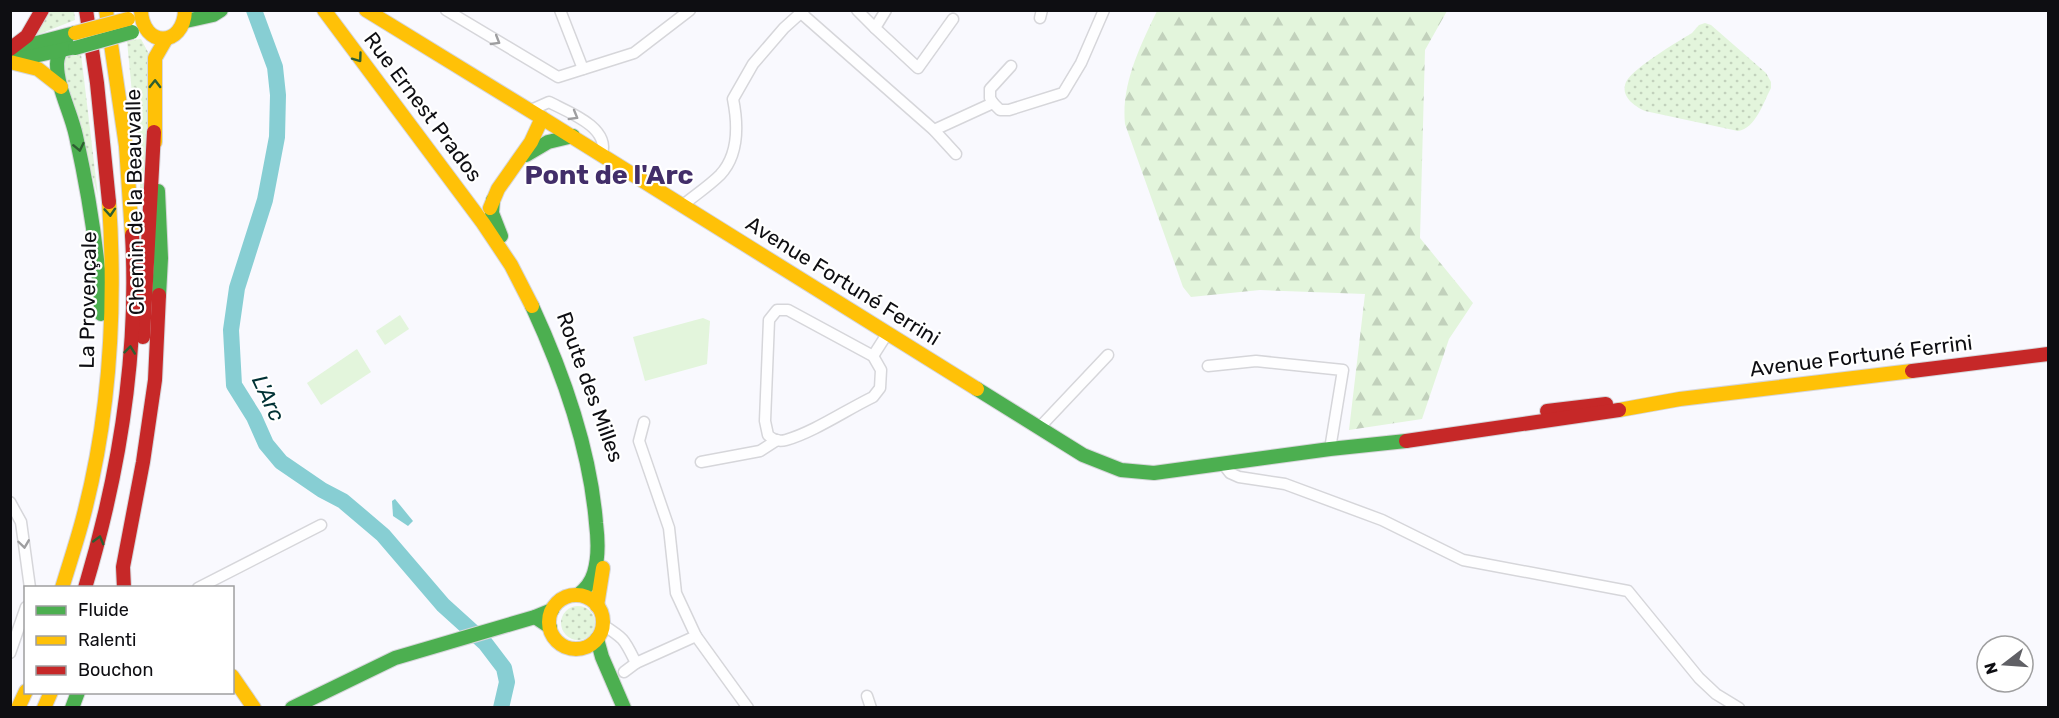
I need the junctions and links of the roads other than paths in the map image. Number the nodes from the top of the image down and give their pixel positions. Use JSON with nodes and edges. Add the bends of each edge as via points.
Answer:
{"nodes":[{"id":1,"x":42,"y":10,"type":"edge"},
{"id":2,"x":86,"y":10,"type":"edge"},
{"id":3,"x":106,"y":10,"type":"edge"},
{"id":4,"x":114,"y":10,"type":"edge"},
{"id":5,"x":221,"y":10,"type":"edge"},
{"id":6,"x":324,"y":10,"type":"edge"},
{"id":7,"x":366,"y":10,"type":"edge"},
{"id":8,"x":446,"y":10,"type":"edge"},
{"id":9,"x":560,"y":10,"type":"edge"},
{"id":10,"x":690,"y":10,"type":"edge"},
{"id":11,"x":857,"y":10,"type":"edge"},
{"id":12,"x":886,"y":10,"type":"edge"},
{"id":13,"x":1104,"y":10,"type":"edge"},
{"id":14,"x":803,"y":12,"type":"edge"},
{"id":15,"x":185,"y":16,"type":"edge"},
{"id":16,"x":953,"y":19,"type":"dead end"},
{"id":17,"x":137,"y":21,"type":"edge"},
{"id":18,"x":875,"y":28,"type":"junction"},
{"id":19,"x":75,"y":33,"type":"junction"},
{"id":20,"x":166,"y":39,"type":"junction"},
{"id":21,"x":10,"y":49,"type":"edge"},
{"id":22,"x":60,"y":50,"type":"junction"},
{"id":23,"x":10,"y":61,"type":"edge"},
{"id":24,"x":1011,"y":66,"type":"dead end"},
{"id":25,"x":583,"y":69,"type":"junction"},
{"id":26,"x":64,"y":91,"type":"junction"},
{"id":27,"x":993,"y":103,"type":"junction"},
{"id":28,"x":122,"y":111,"type":"junction"},
{"id":29,"x":536,"y":114,"type":"junction"},
{"id":30,"x":934,"y":130,"type":"junction"},
{"id":31,"x":154,"y":132,"type":"junction"},
{"id":32,"x":573,"y":136,"type":"junction"},
{"id":33,"x":602,"y":154,"type":"junction"},
{"id":34,"x":956,"y":154,"type":"dead end"},
{"id":35,"x":518,"y":161,"type":"junction"},
{"id":36,"x":460,"y":190,"type":"junction"},
{"id":37,"x":496,"y":194,"type":"junction"},
{"id":38,"x":683,"y":205,"type":"junction"},
{"id":39,"x":492,"y":229,"type":"junction"},
{"id":40,"x":886,"y":334,"type":"junction"},
{"id":41,"x":2049,"y":354,"type":"edge"},
{"id":42,"x":1108,"y":355,"type":"dead end"},
{"id":43,"x":873,"y":356,"type":"junction"},
{"id":44,"x":1208,"y":366,"type":"dead end"},
{"id":45,"x":578,"y":418,"type":"junction"},
{"id":46,"x":644,"y":422,"type":"dead end"},
{"id":47,"x":1039,"y":428,"type":"junction"},
{"id":48,"x":777,"y":440,"type":"junction"},
{"id":49,"x":1330,"y":449,"type":"junction"},
{"id":50,"x":701,"y":462,"type":"dead end"},
{"id":51,"x":1223,"y":464,"type":"junction"},
{"id":52,"x":112,"y":492,"type":"junction"},
{"id":53,"x":10,"y":502,"type":"edge"},
{"id":54,"x":321,"y":525,"type":"dead end"},
{"id":55,"x":78,"y":538,"type":"junction"},
{"id":56,"x":126,"y":585,"type":"edge"},
{"id":57,"x":30,"y":586,"type":"edge"},
{"id":58,"x":63,"y":586,"type":"edge"},
{"id":59,"x":86,"y":586,"type":"edge"},
{"id":60,"x":202,"y":586,"type":"edge"},
{"id":61,"x":578,"y":595,"type":"junction"},
{"id":62,"x":597,"y":606,"type":"junction"},
{"id":63,"x":552,"y":610,"type":"junction"},
{"id":64,"x":24,"y":613,"type":"edge"},
{"id":65,"x":531,"y":618,"type":"junction"},
{"id":66,"x":550,"y":627,"type":"junction"},
{"id":67,"x":603,"y":631,"type":"junction"},
{"id":68,"x":696,"y":636,"type":"junction"},
{"id":69,"x":577,"y":649,"type":"junction"},
{"id":70,"x":10,"y":653,"type":"edge"},
{"id":71,"x":636,"y":663,"type":"junction"},
{"id":72,"x":624,"y":672,"type":"dead end"},
{"id":73,"x":234,"y":679,"type":"edge"},
{"id":74,"x":25,"y":694,"type":"edge"},
{"id":75,"x":51,"y":694,"type":"edge"},
{"id":76,"x":78,"y":694,"type":"edge"},
{"id":77,"x":867,"y":696,"type":"dead end"},
{"id":78,"x":18,"y":708,"type":"edge"},
{"id":79,"x":44,"y":708,"type":"edge"},
{"id":80,"x":72,"y":708,"type":"edge"},
{"id":81,"x":254,"y":708,"type":"edge"},
{"id":82,"x":292,"y":708,"type":"edge"},
{"id":83,"x":614,"y":708,"type":"edge"},
{"id":84,"x":624,"y":708,"type":"edge"},
{"id":85,"x":747,"y":708,"type":"edge"},
{"id":86,"x":871,"y":708,"type":"edge"},
{"id":87,"x":1738,"y":708,"type":"edge"}],
"edges":[{"from":1,"to":21,"type":"main road","via":[[27,36]]},
{"from":2,"to":55,"type":"main road","name":"La Provençale","one_way":true,"via":[[108,176],[112,312],[103,417]]},
{"from":3,"to":28,"type":"main road","name":"La Provençale"},
{"from":4,"to":28,"type":"main road"},
{"from":5,"to":15,"type":"main road","via":[[213,15]]},
{"from":6,"to":36,"type":"main road","name":"Rue Ernest Prados","one_way":true},
{"from":7,"to":29,"type":"main road","name":"Avenue Fortuné Ferrini"},
{"from":8,"to":25,"type":"street","one_way":true,"via":[[554,76]]},
{"from":9,"to":25,"type":"street"},
{"from":10,"to":25,"type":"street","via":[[634,53]]},
{"from":11,"to":18,"type":"street"},
{"from":12,"to":18,"type":"street"},
{"from":13,"to":27,"type":"street","via":[[1063,93],[1009,110],[1000,110]]},
{"from":14,"to":30,"type":"street"},
{"from":14,"to":38,"type":"street","via":[[753,64],[733,99],[737,119],[734,153],[721,174]]},
{"from":15,"to":20,"type":"main road","via":[[179,33]]},
{"from":16,"to":18,"type":"street","via":[[918,68]]},
{"from":17,"to":19,"type":"main road","bridge":true},
{"from":17,"to":20,"type":"main road","via":[[156,38]]},
{"from":17,"to":22,"type":"main road","bridge":true,"via":[[75,48]]},
{"from":19,"to":21,"type":"main road"},
{"from":19,"to":22,"type":"main road"},
{"from":31,"to":20,"type":"main road","name":"Chemin de la Beauvalle","one_way":true,"via":[[156,58]]},
{"from":22,"to":23,"type":"main road"},
{"from":22,"to":26,"type":"main road","via":[[57,72]]},
{"from":23,"to":26,"type":"main road","via":[[33,65]]},
{"from":24,"to":27,"type":"street","via":[[990,89]]},
{"from":26,"to":55,"type":"main road","one_way":true,"via":[[88,194],[101,309],[94,420]]},
{"from":27,"to":30,"type":"street"},
{"from":52,"to":28,"type":"main road","name":"La Provençale","one_way":true,"via":[[131,340],[133,256]]},
{"from":29,"to":32,"type":"main road","name":"Avenue Fortuné Ferrini"},
{"from":29,"to":33,"type":"street","one_way":true,"via":[[549,102],[588,124],[601,135]]},
{"from":29,"to":35,"type":"main road","via":[[531,142]]},
{"from":30,"to":34,"type":"street"},
{"from":31,"to":52,"type":"main road","via":[[142,351]]},
{"from":31,"to":56,"type":"main road","name":"Chemin de la Beauvalle","via":[[161,258],[155,380],[123,567]]},
{"from":32,"to":33,"type":"main road","name":"Avenue Fortuné Ferrini"},
{"from":32,"to":35,"type":"main road","via":[[550,140]]},
{"from":33,"to":38,"type":"main road","name":"Avenue Fortuné Ferrini"},
{"from":35,"to":37,"type":"main road"},
{"from":36,"to":37,"type":"main road","via":[[474,198]]},
{"from":36,"to":39,"type":"main road","name":"Rue Ernest Prados"},
{"from":37,"to":39,"type":"main road","via":[[488,211]]},
{"from":38,"to":40,"type":"main road","name":"Avenue Fortuné Ferrini"},
{"from":39,"to":45,"type":"main road","name":"Route des Milles","via":[[528,284],[551,335]]},
{"from":40,"to":43,"type":"street"},
{"from":40,"to":47,"type":"main road","name":"Avenue Fortuné Ferrini"},
{"from":41,"to":49,"type":"main road","name":"Avenue Fortuné Ferrini","via":[[1680,399],[1570,408],[1405,432]]},
{"from":42,"to":47,"type":"street"},
{"from":43,"to":48,"type":"street","via":[[881,370],[880,388],[873,397],[812,429]]},
{"from":43,"to":48,"type":"street","via":[[788,310],[777,310],[769,320],[765,420],[768,435]]},
{"from":44,"to":49,"type":"street","via":[[1256,361],[1343,370]]},
{"from":45,"to":61,"type":"main road","name":"Route des Milles","via":[[591,476],[598,552],[592,579]]},
{"from":45,"to":62,"type":"main road","name":"Route des Milles","via":[[600,474],[604,508],[606,552]]},
{"from":46,"to":68,"type":"street","via":[[639,441],[669,528],[676,593]]},
{"from":47,"to":51,"type":"main road","name":"Avenue Fortuné Ferrini","via":[[1090,459],[1121,470],[1154,473]]},
{"from":48,"to":50,"type":"street","via":[[760,451]]},
{"from":49,"to":51,"type":"main road","name":"Avenue Fortuné Ferrini"},
{"from":51,"to":87,"type":"street","via":[[1239,477],[1284,484],[1382,520],[1464,560],[1628,591],[1699,678]]},
{"from":59,"to":52,"type":"main road","name":"La Provençale","one_way":true},
{"from":53,"to":57,"type":"street","one_way":true,"via":[[21,522]]},
{"from":54,"to":60,"type":"street"},
{"from":55,"to":58,"type":"main road","name":"La Provençale"},
{"from":61,"to":62,"type":"main road"},
{"from":61,"to":63,"type":"main road","via":[[567,597]]},
{"from":62,"to":67,"type":"main road"},
{"from":63,"to":65,"type":"main road"},
{"from":63,"to":66,"type":"main road"},
{"from":64,"to":70,"type":"street"},
{"from":65,"to":66,"type":"main road"},
{"from":65,"to":82,"type":"main road","via":[[395,658]]},
{"from":66,"to":69,"type":"main road","via":[[559,643]]},
{"from":67,"to":69,"type":"main road","via":[[588,646]]},
{"from":67,"to":71,"type":"street","via":[[618,633]]},
{"from":67,"to":84,"type":"main road","via":[[600,656]]},
{"from":68,"to":71,"type":"street"},
{"from":68,"to":85,"type":"street"},
{"from":69,"to":83,"type":"main road","via":[[599,668]]},
{"from":71,"to":72,"type":"street"},
{"from":73,"to":81,"type":"main road"},
{"from":74,"to":78,"type":"main road"},
{"from":75,"to":79,"type":"main road"},
{"from":76,"to":80,"type":"main road"},
{"from":77,"to":86,"type":"street"}]}
